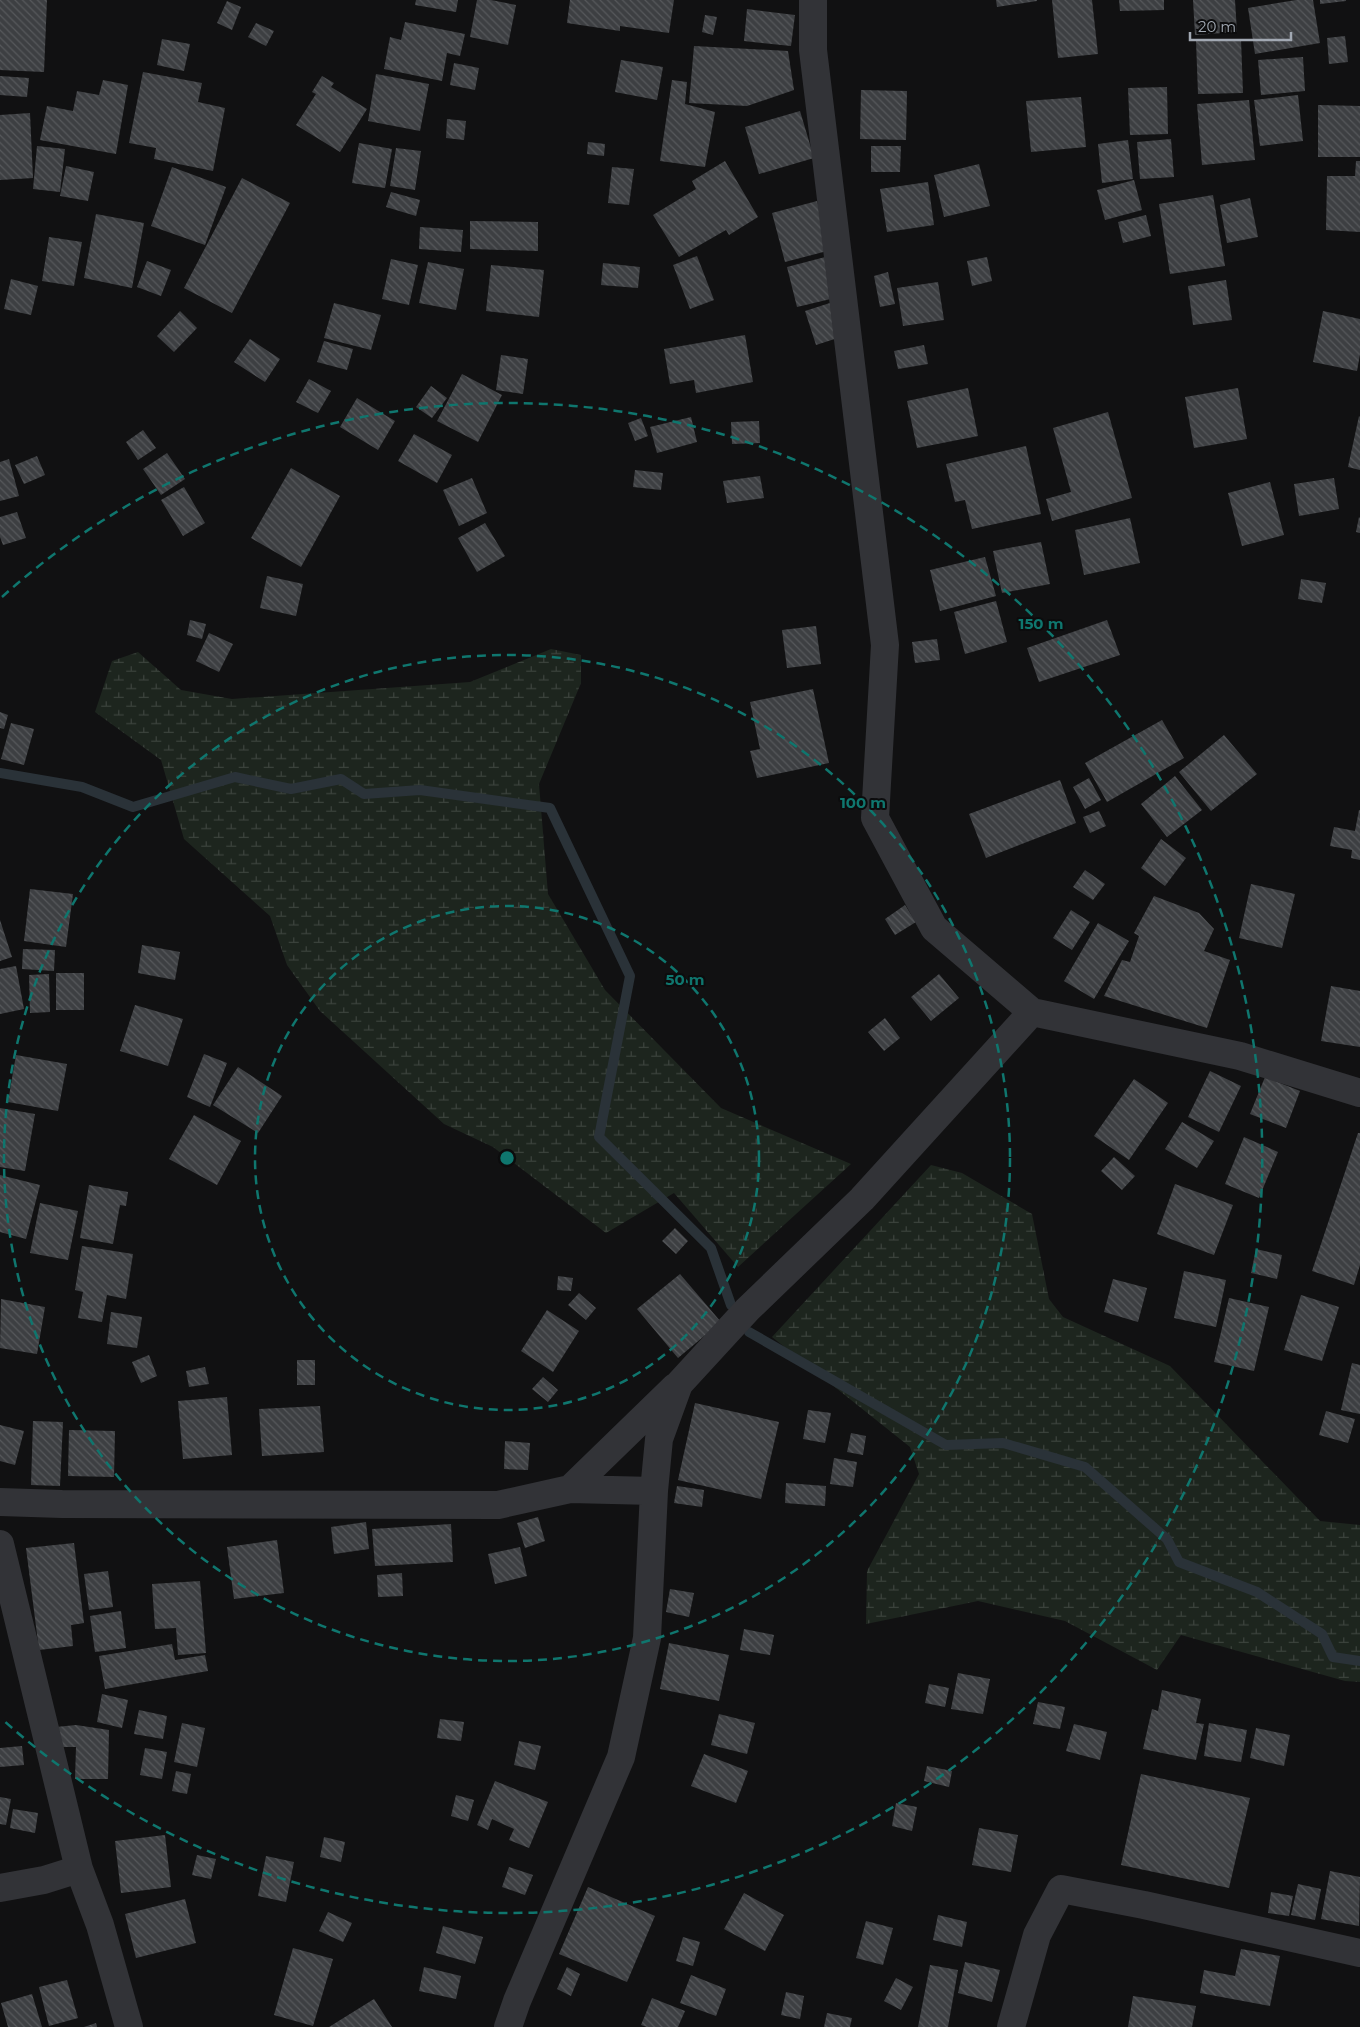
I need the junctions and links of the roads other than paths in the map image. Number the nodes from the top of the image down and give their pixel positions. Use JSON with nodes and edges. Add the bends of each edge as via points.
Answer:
{"nodes":[{"id":1,"x":812,"y":0,"type":"edge"},
{"id":2,"x":1032,"y":1012,"type":"junction"},
{"id":3,"x":1360,"y":1092,"type":"edge"},
{"id":4,"x":679,"y":1384,"type":"junction"},
{"id":5,"x":570,"y":1489,"type":"junction"},
{"id":6,"x":654,"y":1491,"type":"junction"},
{"id":7,"x":0,"y":1502,"type":"edge"},
{"id":8,"x":0,"y":1544,"type":"edge"},
{"id":9,"x":79,"y":1869,"type":"junction"},
{"id":10,"x":0,"y":1888,"type":"edge"},
{"id":11,"x":1360,"y":1953,"type":"edge"},
{"id":12,"x":129,"y":2027,"type":"edge"},
{"id":13,"x":508,"y":2027,"type":"edge"},
{"id":14,"x":1011,"y":2027,"type":"edge"}],
"edges":[{"from":1,"to":2,"type":"street","via":[[813,50],[884,645],[875,818],[934,928]]},
{"from":2,"to":3,"type":"street","via":[[1240,1056]]},
{"from":2,"to":4,"type":"street","via":[[862,1198],[747,1310]]},
{"from":4,"to":5,"type":"street"},
{"from":4,"to":6,"type":"street","via":[[659,1439]]},
{"from":5,"to":6,"type":"street"},
{"from":5,"to":7,"type":"street","via":[[498,1505]]},
{"from":6,"to":13,"type":"street","via":[[647,1638],[621,1757]]},
{"from":8,"to":9,"type":"street"},
{"from":9,"to":10,"type":"street","via":[[44,1880]]},
{"from":9,"to":12,"type":"street","via":[[100,1925]]},
{"from":11,"to":14,"type":"street","via":[[1144,1904],[1061,1889],[1037,1935]]}]}
